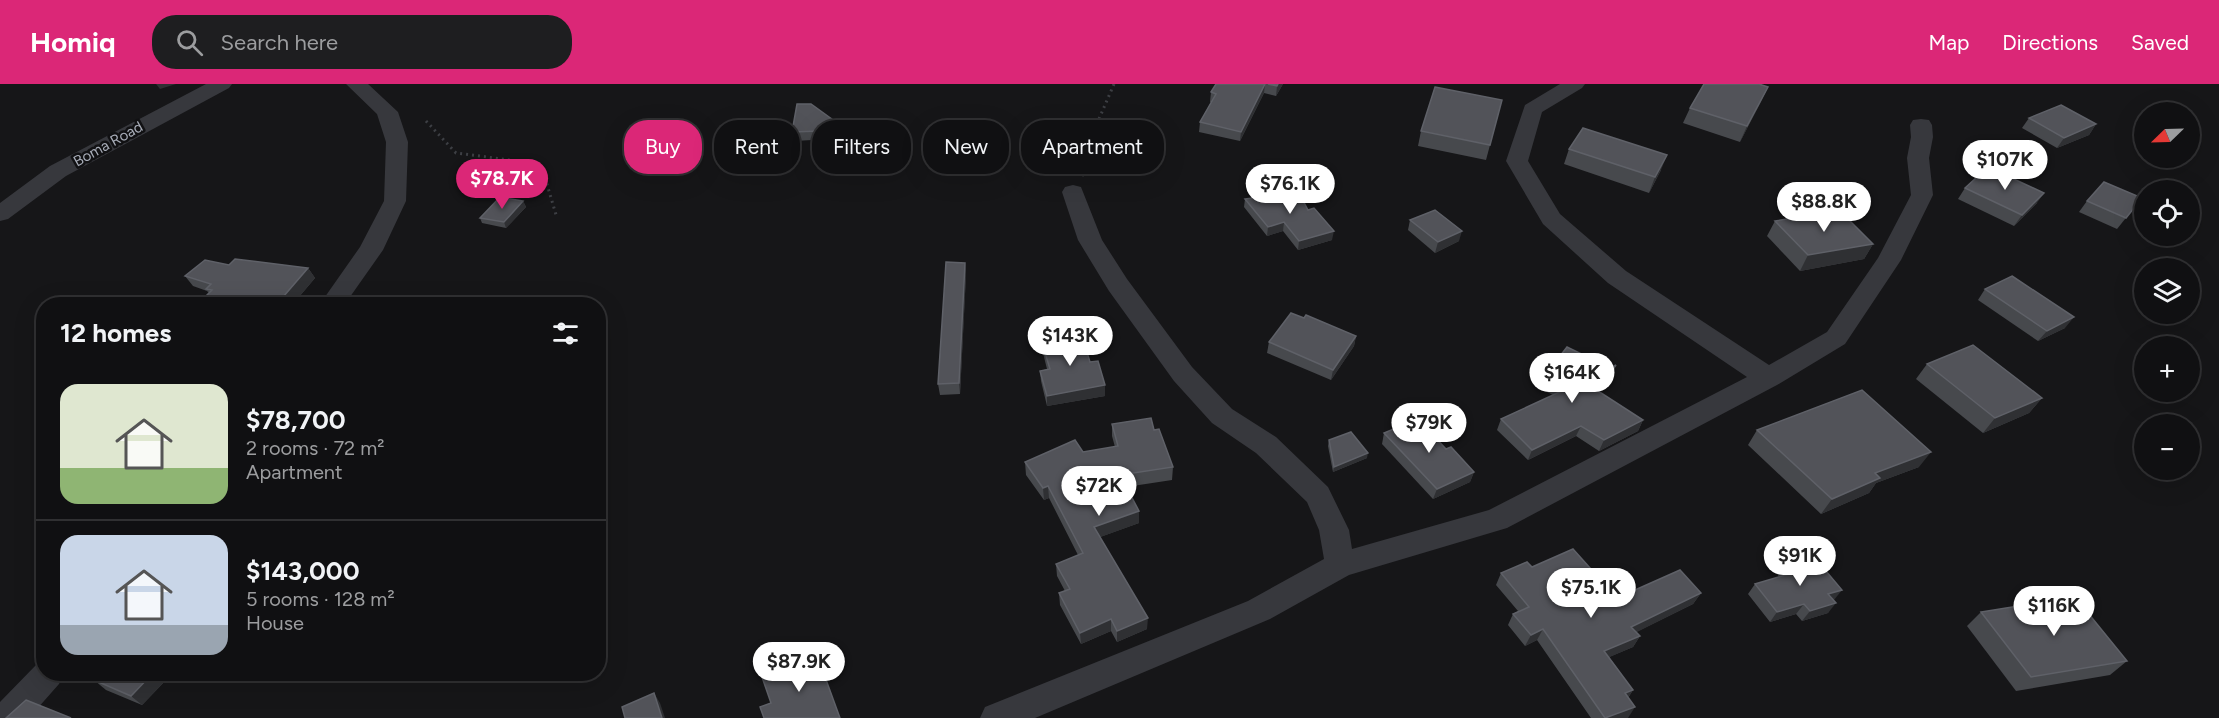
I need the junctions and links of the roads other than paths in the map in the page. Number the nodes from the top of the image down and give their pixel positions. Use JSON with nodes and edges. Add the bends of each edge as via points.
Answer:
{"nodes":[{"id":1,"x":222,"y":84,"type":"edge"},
{"id":2,"x":356,"y":84,"type":"edge"},
{"id":3,"x":1575,"y":84,"type":"edge"},
{"id":4,"x":1921,"y":125,"type":"dead end"},
{"id":5,"x":1073,"y":192,"type":"road end"},
{"id":6,"x":0,"y":214,"type":"edge"},
{"id":7,"x":337,"y":297,"type":"edge"},
{"id":8,"x":1768,"y":378,"type":"junction"},
{"id":9,"x":1340,"y":565,"type":"junction"},
{"id":10,"x":41,"y":681,"type":"edge"},
{"id":11,"x":1011,"y":715,"type":"edge"},
{"id":12,"x":7,"y":718,"type":"edge"}],
"edges":[{"from":1,"to":6,"type":"street","name":"Boma Road","via":[[58,171]]},
{"from":2,"to":7,"type":"street","via":[[387,112],[397,142],[395,201],[371,250]]},
{"from":3,"to":8,"type":"street","via":[[1532,109],[1517,161],[1551,219],[1617,277]]},
{"from":4,"to":8,"type":"street","via":[[1918,158],[1922,195],[1889,260],[1836,338]]},
{"from":5,"to":9,"type":"street","via":[[1090,240],[1183,374],[1222,416],[1266,445],[1318,495],[1334,530]]},
{"from":8,"to":9,"type":"street","via":[[1497,520]]},
{"from":9,"to":11,"type":"street","via":[[1259,610]]},
{"from":10,"to":12,"type":"street"}]}
